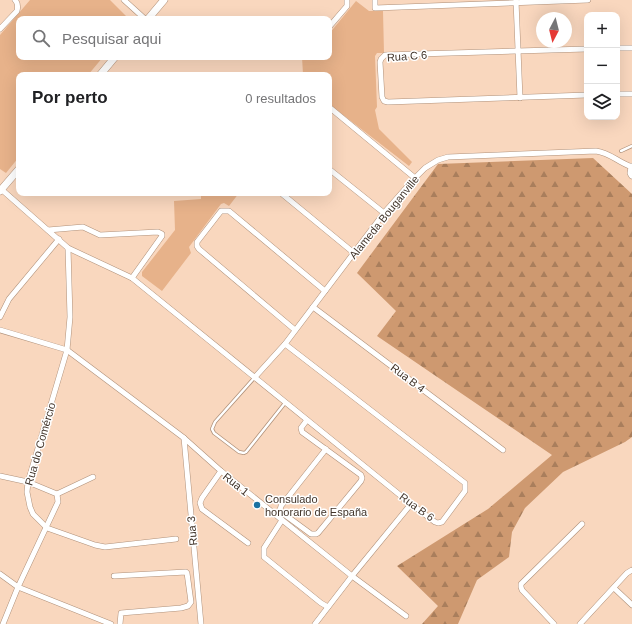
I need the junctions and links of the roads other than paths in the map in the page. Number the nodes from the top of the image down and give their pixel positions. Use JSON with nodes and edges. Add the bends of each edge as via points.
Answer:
{"nodes":[{"id":1,"x":15,"y":0,"type":"edge"},
{"id":2,"x":124,"y":0,"type":"edge"},
{"id":3,"x":164,"y":0,"type":"edge"},
{"id":4,"x":348,"y":0,"type":"edge"},
{"id":5,"x":375,"y":0,"type":"edge"},
{"id":6,"x":588,"y":0,"type":"edge"},
{"id":7,"x":516,"y":2,"type":"edge"},
{"id":8,"x":143,"y":16,"type":"edge"},
{"id":9,"x":150,"y":16,"type":"edge"},
{"id":10,"x":332,"y":24,"type":"edge"},
{"id":11,"x":0,"y":29,"type":"edge"},
{"id":12,"x":620,"y":48,"type":"edge"},
{"id":13,"x":632,"y":48,"type":"edge"},
{"id":14,"x":584,"y":49,"type":"edge"},
{"id":15,"x":518,"y":52,"type":"junction"},
{"id":16,"x":112,"y":60,"type":"edge"},
{"id":17,"x":102,"y":72,"type":"edge"},
{"id":18,"x":620,"y":94,"type":"edge"},
{"id":19,"x":632,"y":94,"type":"edge"},
{"id":20,"x":584,"y":95,"type":"edge"},
{"id":21,"x":520,"y":98,"type":"junction"},
{"id":22,"x":332,"y":109,"type":"edge"},
{"id":23,"x":632,"y":146,"type":"edge"},
{"id":24,"x":621,"y":151,"type":"dead end"},
{"id":25,"x":632,"y":167,"type":"edge"},
{"id":26,"x":332,"y":171,"type":"edge"},
{"id":27,"x":16,"y":172,"type":"edge"},
{"id":28,"x":632,"y":175,"type":"edge"},
{"id":29,"x":415,"y":178,"type":"junction"},
{"id":30,"x":1,"y":190,"type":"edge"},
{"id":31,"x":285,"y":196,"type":"edge"},
{"id":32,"x":384,"y":213,"type":"junction"},
{"id":33,"x":48,"y":230,"type":"junction"},
{"id":34,"x":59,"y":239,"type":"junction"},
{"id":35,"x":68,"y":248,"type":"junction"},
{"id":36,"x":354,"y":253,"type":"junction"},
{"id":37,"x":132,"y":278,"type":"junction"},
{"id":38,"x":325,"y":291,"type":"junction"},
{"id":39,"x":312,"y":307,"type":"junction"},
{"id":40,"x":0,"y":317,"type":"edge"},
{"id":41,"x":0,"y":330,"type":"edge"},
{"id":42,"x":295,"y":330,"type":"junction"},
{"id":43,"x":285,"y":344,"type":"junction"},
{"id":44,"x":67,"y":350,"type":"junction"},
{"id":45,"x":255,"y":377,"type":"junction"},
{"id":46,"x":286,"y":403,"type":"junction"},
{"id":47,"x":307,"y":420,"type":"junction"},
{"id":48,"x":184,"y":438,"type":"junction"},
{"id":49,"x":326,"y":449,"type":"junction"},
{"id":50,"x":503,"y":450,"type":"dead end"},
{"id":51,"x":220,"y":471,"type":"junction"},
{"id":52,"x":0,"y":476,"type":"edge"},
{"id":53,"x":93,"y":477,"type":"dead end"},
{"id":54,"x":28,"y":482,"type":"junction"},
{"id":55,"x":57,"y":494,"type":"junction"},
{"id":56,"x":411,"y":504,"type":"junction"},
{"id":57,"x":282,"y":520,"type":"junction"},
{"id":58,"x":582,"y":524,"type":"dead end"},
{"id":59,"x":47,"y":528,"type":"junction"},
{"id":60,"x":176,"y":539,"type":"dead end"},
{"id":61,"x":248,"y":543,"type":"dead end"},
{"id":62,"x":632,"y":570,"type":"edge"},
{"id":63,"x":0,"y":574,"type":"edge"},
{"id":64,"x":114,"y":576,"type":"dead end"},
{"id":65,"x":352,"y":576,"type":"junction"},
{"id":66,"x":18,"y":587,"type":"junction"},
{"id":67,"x":614,"y":588,"type":"junction"},
{"id":68,"x":632,"y":605,"type":"edge"},
{"id":69,"x":328,"y":607,"type":"junction"},
{"id":70,"x":406,"y":616,"type":"dead end"},
{"id":71,"x":3,"y":624,"type":"edge"},
{"id":72,"x":111,"y":624,"type":"edge"},
{"id":73,"x":120,"y":624,"type":"edge"},
{"id":74,"x":201,"y":624,"type":"edge"},
{"id":75,"x":315,"y":624,"type":"edge"},
{"id":76,"x":554,"y":624,"type":"edge"},
{"id":77,"x":580,"y":624,"type":"edge"}],
"edges":[{"from":1,"to":11,"type":"street","via":[[17,11]]},
{"from":2,"to":8,"type":"street"},
{"from":3,"to":9,"type":"street"},
{"from":4,"to":10,"type":"street","via":[[347,6]]},
{"from":5,"to":7,"type":"street","via":[[375,8]]},
{"from":6,"to":7,"type":"street"},
{"from":7,"to":15,"type":"street"},
{"from":12,"to":13,"type":"street"},
{"from":14,"to":15,"type":"street"},
{"from":15,"to":21,"type":"street"},
{"from":15,"to":21,"type":"street","name":"Rua C 6","via":[[385,55],[380,62],[382,97],[388,102]]},
{"from":16,"to":17,"type":"street"},
{"from":18,"to":19,"type":"street"},
{"from":20,"to":21,"type":"street"},
{"from":22,"to":29,"type":"street"},
{"from":23,"to":24,"type":"lane"},
{"from":25,"to":28,"type":"street"},
{"from":25,"to":29,"type":"street","name":"Alameda Bouganville","via":[[624,165],[610,155],[596,151],[448,157],[425,168]]},
{"from":26,"to":32,"type":"street"},
{"from":27,"to":30,"type":"street"},
{"from":29,"to":32,"type":"street","name":"Alameda Bouganville"},
{"from":30,"to":33,"type":"street","name":"Rua B 6"},
{"from":31,"to":36,"type":"street"},
{"from":32,"to":36,"type":"street","name":"Alameda Bouganville"},
{"from":33,"to":34,"type":"street","name":"Rua B 6"},
{"from":33,"to":37,"type":"street","via":[[83,227],[100,235],[158,232],[162,234]]},
{"from":34,"to":35,"type":"street","name":"Rua B 6"},
{"from":34,"to":40,"type":"street","via":[[9,299]]},
{"from":35,"to":37,"type":"street","name":"Rua B 6"},
{"from":35,"to":44,"type":"street","name":"Rua do Comércio","via":[[70,317]]},
{"from":36,"to":38,"type":"street","name":"Alameda Bouganville"},
{"from":37,"to":45,"type":"street","name":"Rua B 6"},
{"from":38,"to":39,"type":"street","name":"Alameda Bouganville"},
{"from":38,"to":42,"type":"street","via":[[229,211],[221,211],[197,242],[199,249]]},
{"from":39,"to":42,"type":"street","name":"Alameda Bouganville"},
{"from":39,"to":50,"type":"street","name":"Rua B 4"},
{"from":41,"to":44,"type":"street"},
{"from":42,"to":43,"type":"street","name":"Alameda Bouganville"},
{"from":43,"to":45,"type":"street","name":"Alameda Bouganville"},
{"from":43,"to":56,"type":"street","name":"Rua B 6","via":[[465,483],[465,491],[442,522],[435,522]]},
{"from":44,"to":48,"type":"street","name":"Rua 1"},
{"from":44,"to":54,"type":"street","name":"Rua do Comércio"},
{"from":45,"to":46,"type":"street","name":"Rua B 6"},
{"from":45,"to":46,"type":"lane","via":[[215,422],[212,429],[214,433],[244,453]]},
{"from":46,"to":47,"type":"street","name":"Rua B 6"},
{"from":47,"to":49,"type":"street","via":[[301,431]]},
{"from":47,"to":56,"type":"street","name":"Rua B 6"},
{"from":48,"to":51,"type":"street","name":"Rua 1"},
{"from":48,"to":74,"type":"street","name":"Rua 3"},
{"from":49,"to":49,"type":"street","via":[[280,508],[281,512],[311,534],[318,533],[362,479],[361,475]]},
{"from":51,"to":57,"type":"street","name":"Rua 1"},
{"from":51,"to":61,"type":"street","via":[[202,498],[202,509]]},
{"from":52,"to":54,"type":"street"},
{"from":53,"to":55,"type":"street"},
{"from":54,"to":55,"type":"street"},
{"from":54,"to":59,"type":"street","name":"Rua do Comércio","via":[[30,507],[33,514]]},
{"from":55,"to":59,"type":"street","via":[[58,502]]},
{"from":56,"to":65,"type":"street"},
{"from":57,"to":65,"type":"street","name":"Rua 1"},
{"from":57,"to":69,"type":"street","via":[[264,548],[264,557]]},
{"from":58,"to":76,"type":"street","via":[[521,584],[522,590]]},
{"from":59,"to":60,"type":"street","name":"Rua do Comércio","via":[[105,547]]},
{"from":59,"to":66,"type":"street"},
{"from":62,"to":67,"type":"street"},
{"from":63,"to":66,"type":"street"},
{"from":64,"to":73,"type":"street","via":[[185,572],[191,602],[181,608],[121,613]]},
{"from":65,"to":69,"type":"street"},
{"from":65,"to":70,"type":"street","name":"Rua 1"},
{"from":66,"to":71,"type":"street"},
{"from":66,"to":72,"type":"street"},
{"from":67,"to":68,"type":"street"},
{"from":67,"to":77,"type":"street"},
{"from":69,"to":75,"type":"street"}]}
